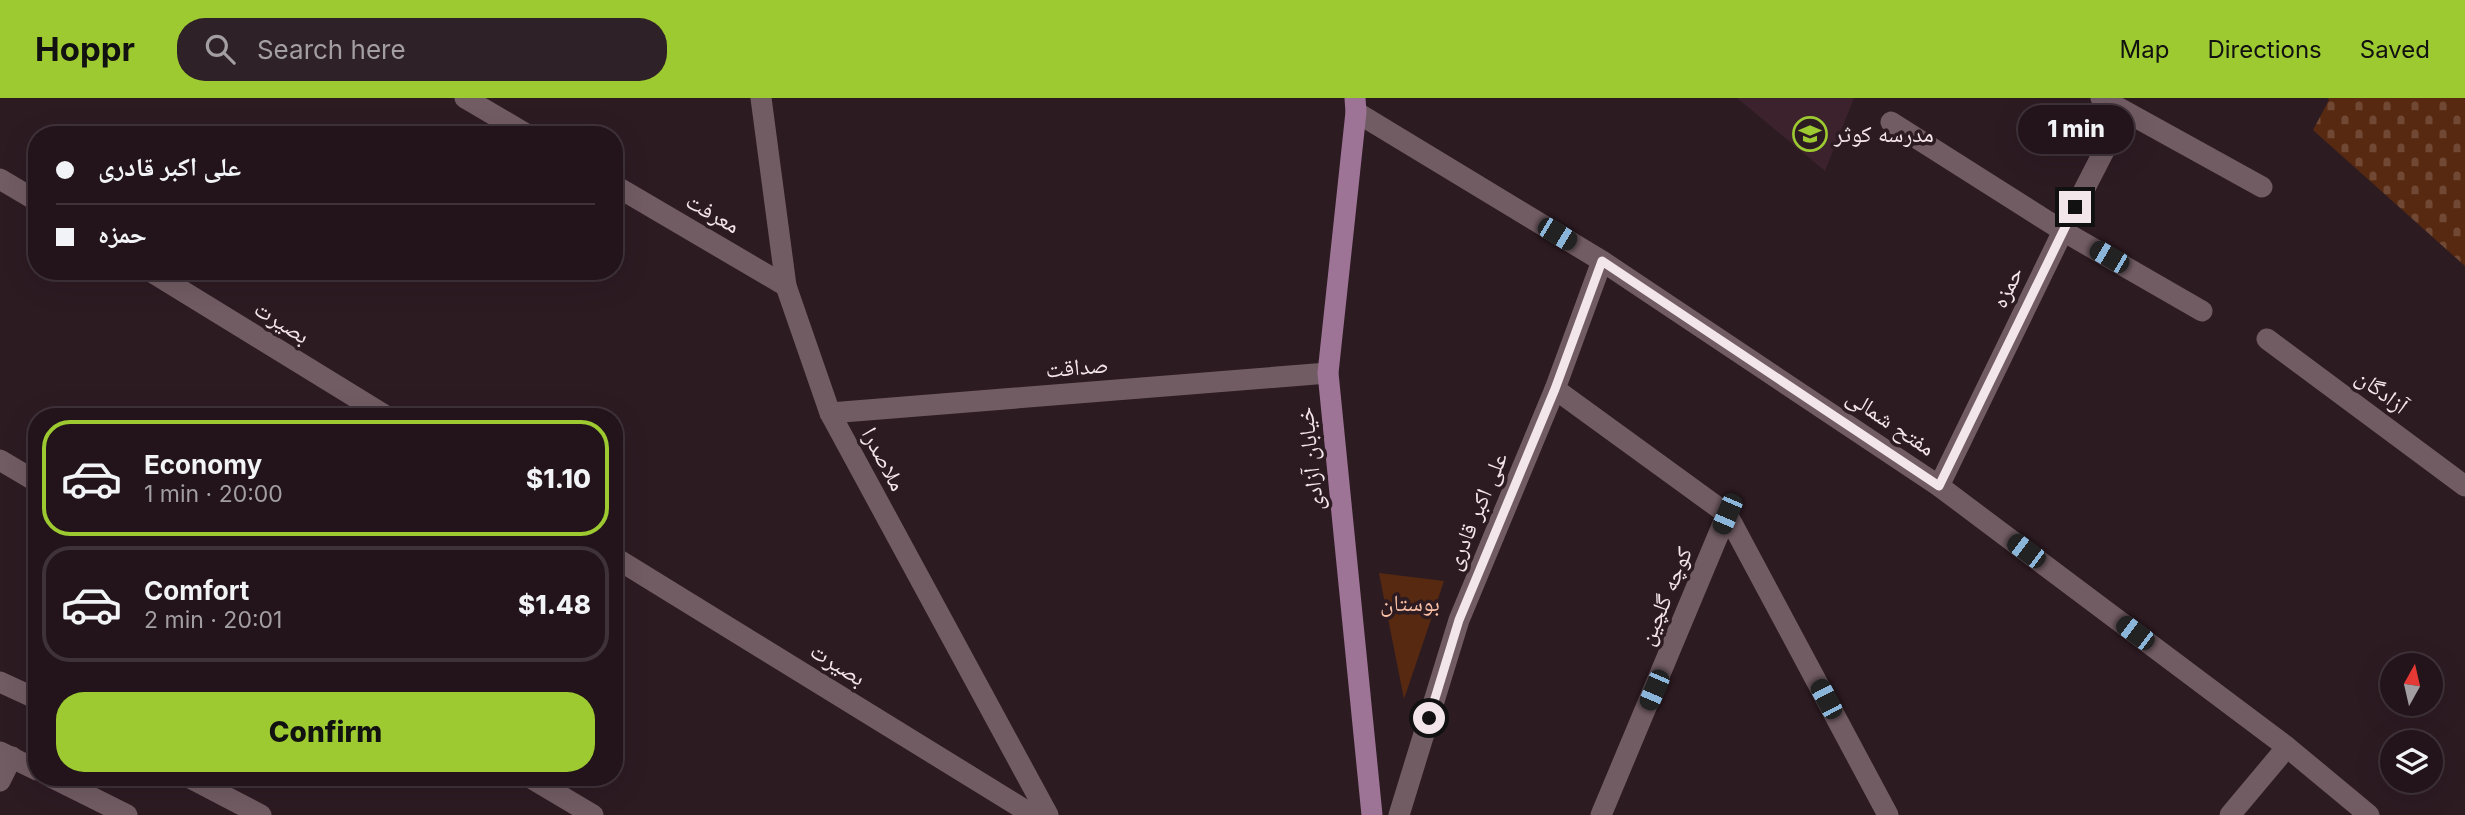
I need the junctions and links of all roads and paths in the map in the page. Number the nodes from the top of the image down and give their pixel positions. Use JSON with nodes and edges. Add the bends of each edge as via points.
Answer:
{"nodes":[{"id":1,"x":465,"y":98,"type":"edge"},
{"id":2,"x":761,"y":98,"type":"edge"},
{"id":3,"x":2101,"y":98,"type":"edge"},
{"id":4,"x":1355,"y":105,"type":"edge"},
{"id":5,"x":2124,"y":112,"type":"junction"},
{"id":6,"x":1891,"y":122,"type":"dead end"},
{"id":7,"x":513,"y":126,"type":"edge"},
{"id":8,"x":0,"y":179,"type":"edge"},
{"id":9,"x":2262,"y":187,"type":"dead end"},
{"id":10,"x":623,"y":190,"type":"edge"},
{"id":11,"x":28,"y":196,"type":"edge"},
{"id":12,"x":2063,"y":231,"type":"junction"},
{"id":13,"x":1602,"y":261,"type":"junction"},
{"id":14,"x":165,"y":280,"type":"edge"},
{"id":15,"x":786,"y":286,"type":"junction"},
{"id":16,"x":2202,"y":311,"type":"dead end"},
{"id":17,"x":2267,"y":339,"type":"dead end"},
{"id":18,"x":1328,"y":373,"type":"junction"},
{"id":19,"x":1555,"y":389,"type":"junction"},
{"id":20,"x":373,"y":408,"type":"edge"},
{"id":21,"x":830,"y":413,"type":"junction"},
{"id":22,"x":0,"y":460,"type":"edge"},
{"id":23,"x":28,"y":477,"type":"edge"},
{"id":24,"x":1939,"y":486,"type":"junction"},
{"id":25,"x":2465,"y":486,"type":"edge"},
{"id":26,"x":1727,"y":514,"type":"junction"},
{"id":27,"x":623,"y":563,"type":"edge"},
{"id":28,"x":0,"y":682,"type":"edge"},
{"id":29,"x":28,"y":695,"type":"edge"},
{"id":30,"x":2287,"y":747,"type":"junction"},
{"id":31,"x":6,"y":755,"type":"edge"},
{"id":32,"x":28,"y":766,"type":"edge"},
{"id":33,"x":0,"y":781,"type":"edge"},
{"id":34,"x":69,"y":786,"type":"edge"},
{"id":35,"x":205,"y":786,"type":"edge"},
{"id":36,"x":544,"y":786,"type":"edge"},
{"id":37,"x":127,"y":815,"type":"edge"},
{"id":38,"x":261,"y":815,"type":"edge"},
{"id":39,"x":593,"y":815,"type":"edge"},
{"id":40,"x":1033,"y":815,"type":"edge"},
{"id":41,"x":1048,"y":815,"type":"edge"},
{"id":42,"x":1372,"y":815,"type":"edge"},
{"id":43,"x":1399,"y":815,"type":"edge"},
{"id":44,"x":1601,"y":815,"type":"edge"},
{"id":45,"x":1888,"y":815,"type":"edge"},
{"id":46,"x":2230,"y":815,"type":"edge"},
{"id":47,"x":2369,"y":815,"type":"edge"}],
"edges":[{"from":1,"to":7,"type":"street"},
{"from":2,"to":15,"type":"street","name":"ملاصدرا"},
{"from":3,"to":5,"type":"street"},
{"from":4,"to":13,"type":"street","name":"مفتح شمالی"},
{"from":4,"to":18,"type":"main road","name":"خیابان آزادی"},
{"from":5,"to":9,"type":"street"},
{"from":5,"to":12,"type":"street","name":"حمزه"},
{"from":6,"to":12,"type":"street"},
{"from":8,"to":11,"type":"street"},
{"from":10,"to":15,"type":"street","name":"معرفت"},
{"from":12,"to":16,"type":"street"},
{"from":12,"to":24,"type":"street","name":"حمزه"},
{"from":13,"to":19,"type":"street","name":"علی اکبر قادری"},
{"from":13,"to":24,"type":"street","name":"مفتح شمالی"},
{"from":14,"to":20,"type":"street","name":"بصیرت"},
{"from":15,"to":21,"type":"street","name":"ملاصدرا"},
{"from":17,"to":25,"type":"street","name":"آزادگان"},
{"from":18,"to":21,"type":"street","name":"صداقت"},
{"from":18,"to":42,"type":"main road","name":"خیابان آزادی"},
{"from":19,"to":26,"type":"street"},
{"from":19,"to":43,"type":"street","name":"علی اکبر قادری","via":[[1459,620]]},
{"from":21,"to":41,"type":"street","name":"ملاصدرا"},
{"from":22,"to":23,"type":"street"},
{"from":24,"to":30,"type":"street","name":"مفتح شمالی"},
{"from":26,"to":44,"type":"street","name":"کوچه گلچین"},
{"from":26,"to":45,"type":"street"},
{"from":27,"to":40,"type":"street","name":"بصیرت"},
{"from":28,"to":29,"type":"street"},
{"from":30,"to":46,"type":"street"},
{"from":30,"to":47,"type":"street","name":"مفتح شمالی"},
{"from":31,"to":32,"type":"street"},
{"from":31,"to":33,"type":"street"},
{"from":34,"to":37,"type":"street"},
{"from":35,"to":38,"type":"street"},
{"from":36,"to":39,"type":"street"}]}
